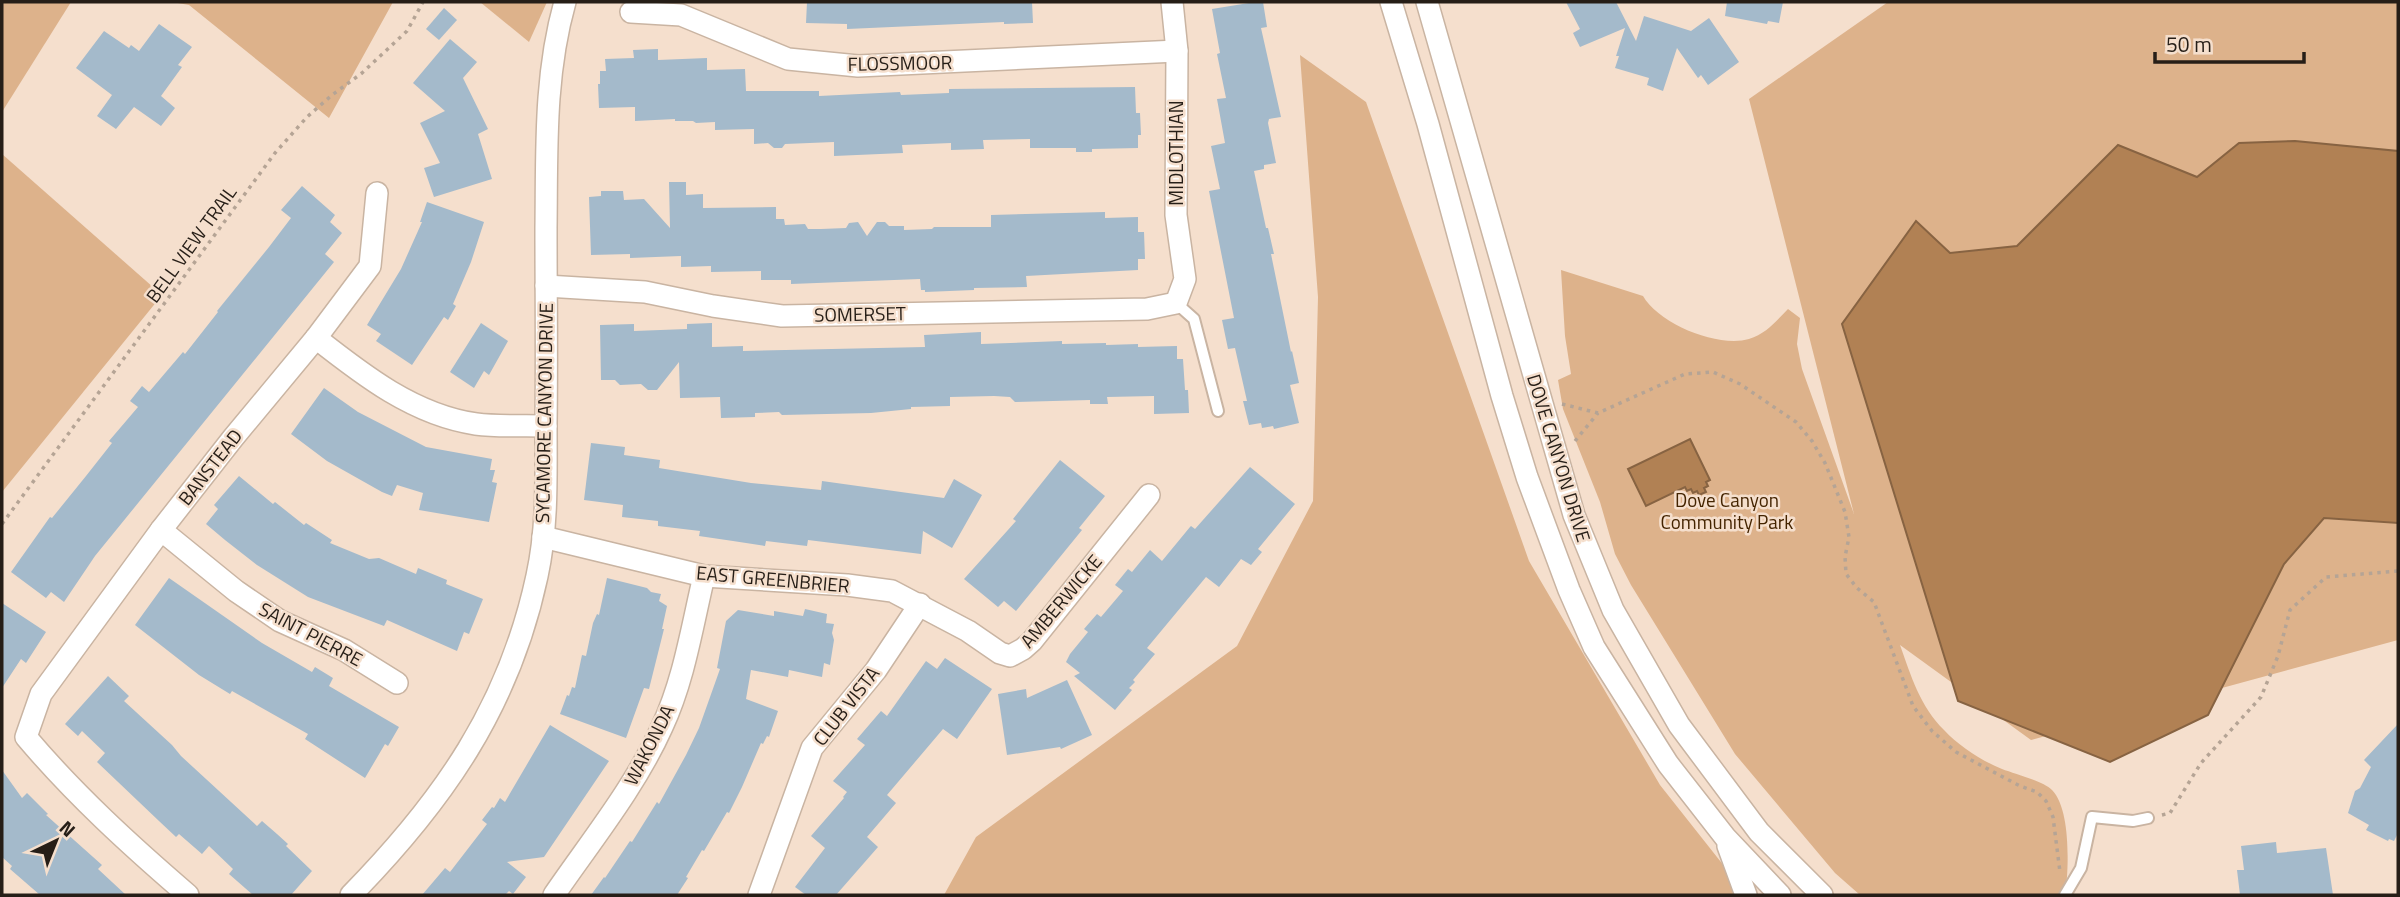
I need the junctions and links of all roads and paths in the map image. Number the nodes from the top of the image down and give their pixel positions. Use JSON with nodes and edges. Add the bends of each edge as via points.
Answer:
{"nodes":[{"id":1,"x":423,"y":2,"type":"edge"},
{"id":2,"x":565,"y":2,"type":"edge"},
{"id":3,"x":1172,"y":2,"type":"edge"},
{"id":4,"x":1391,"y":2,"type":"edge"},
{"id":5,"x":1427,"y":2,"type":"edge"},
{"id":6,"x":631,"y":12,"type":"dead end"},
{"id":7,"x":1177,"y":51,"type":"junction"},
{"id":8,"x":377,"y":193,"type":"dead end"},
{"id":9,"x":546,"y":286,"type":"junction"},
{"id":10,"x":1176,"y":303,"type":"junction"},
{"id":11,"x":316,"y":338,"type":"junction"},
{"id":12,"x":1540,"y":397,"type":"junction"},
{"id":13,"x":1218,"y":411,"type":"dead end"},
{"id":14,"x":1598,"y":413,"type":"junction"},
{"id":15,"x":546,"y":426,"type":"junction"},
{"id":16,"x":1555,"y":451,"type":"junction"},
{"id":17,"x":1149,"y":495,"type":"dead end"},
{"id":18,"x":2,"y":524,"type":"edge"},
{"id":19,"x":161,"y":530,"type":"junction"},
{"id":20,"x":542,"y":537,"type":"junction"},
{"id":21,"x":2398,"y":571,"type":"edge"},
{"id":22,"x":704,"y":576,"type":"junction"},
{"id":23,"x":920,"y":604,"type":"junction"},
{"id":24,"x":397,"y":683,"type":"dead end"},
{"id":25,"x":2148,"y":818,"type":"joint"},
{"id":26,"x":1725,"y":837,"type":"junction"},
{"id":27,"x":2062,"y":879,"type":"dead end"},
{"id":28,"x":188,"y":895,"type":"edge"},
{"id":29,"x":351,"y":895,"type":"edge"},
{"id":30,"x":554,"y":895,"type":"edge"},
{"id":31,"x":759,"y":895,"type":"edge"},
{"id":32,"x":1746,"y":895,"type":"edge"},
{"id":33,"x":1780,"y":895,"type":"edge"},
{"id":34,"x":1822,"y":895,"type":"edge"},
{"id":35,"x":2065,"y":895,"type":"edge"}],
"edges":[{"from":1,"to":18,"type":"path","name":"BELL VIEW TRAIL","via":[[407,32],[307,117],[275,153]]},
{"from":2,"to":9,"type":"street","name":"SYCAMORE CANYON DRIVE","via":[[546,114]]},
{"from":3,"to":7,"type":"street","name":"MIDLOTHIAN"},
{"from":4,"to":26,"type":"street","name":"DOVE CANYON DRIVE","via":[[1505,408],[1569,590],[1594,647],[1668,764]]},
{"from":5,"to":12,"type":"street","name":"DOVE CANYON DRIVE"},
{"from":6,"to":7,"type":"street","name":"FLOSSMOOR","via":[[681,15],[788,59],[858,66]]},
{"from":7,"to":10,"type":"street","name":"MIDLOTHIAN","via":[[1176,215],[1185,279]]},
{"from":8,"to":11,"type":"street","name":"BANSTEAD","via":[[370,266]]},
{"from":9,"to":10,"type":"street","name":"SOMERSET","via":[[645,292],[782,316],[1147,309]]},
{"from":9,"to":15,"type":"street","name":"SYCAMORE CANYON DRIVE"},
{"from":10,"to":13,"type":"lane","via":[[1194,319]]},
{"from":11,"to":15,"type":"street","via":[[369,380],[426,410],[476,424]]},
{"from":11,"to":19,"type":"street","name":"BANSTEAD"},
{"from":12,"to":14,"type":"path"},
{"from":12,"to":16,"type":"street","name":"DOVE CANYON DRIVE"},
{"from":14,"to":16,"type":"path","via":[[1573,443]]},
{"from":14,"to":27,"type":"path","via":[[1685,374],[1713,372],[1740,384],[1796,422],[1825,463],[1845,512],[1849,537],[1846,574],[1874,602],[1913,706],[1931,731],[1956,752],[2046,801],[2053,817]]},
{"from":15,"to":20,"type":"street","name":"SYCAMORE CANYON DRIVE"},
{"from":16,"to":34,"type":"street","name":"DOVE CANYON DRIVE","via":[[1574,515],[1613,610],[1678,725],[1759,832]]},
{"from":17,"to":23,"type":"street","name":"AMBERWICKE","via":[[1032,640],[1010,656]]},
{"from":19,"to":24,"type":"street","name":"SAINT PIERRE","via":[[280,621],[344,650]]},
{"from":19,"to":28,"type":"street","name":"BANSTEAD","via":[[41,694],[26,737],[56,773]]},
{"from":20,"to":22,"type":"street","name":"EAST GREENBRIER"},
{"from":20,"to":29,"type":"street","name":"SYCAMORE CANYON DRIVE","via":[[537,576],[513,662],[485,722],[431,807]]},
{"from":21,"to":25,"type":"path","via":[[2326,577],[2290,610],[2261,697],[2201,762],[2170,813]]},
{"from":22,"to":23,"type":"street","name":"EAST GREENBRIER","via":[[847,585],[892,591]]},
{"from":22,"to":30,"type":"street","name":"WAKONDA","via":[[683,670],[662,727],[631,783]]},
{"from":23,"to":31,"type":"street","name":"CLUB VISTA","via":[[876,670],[812,748]]},
{"from":25,"to":35,"type":"lane","via":[[2092,817],[2081,868]]},
{"from":26,"to":32,"type":"street"},
{"from":26,"to":33,"type":"street","name":"DOVE CANYON DRIVE"}]}
